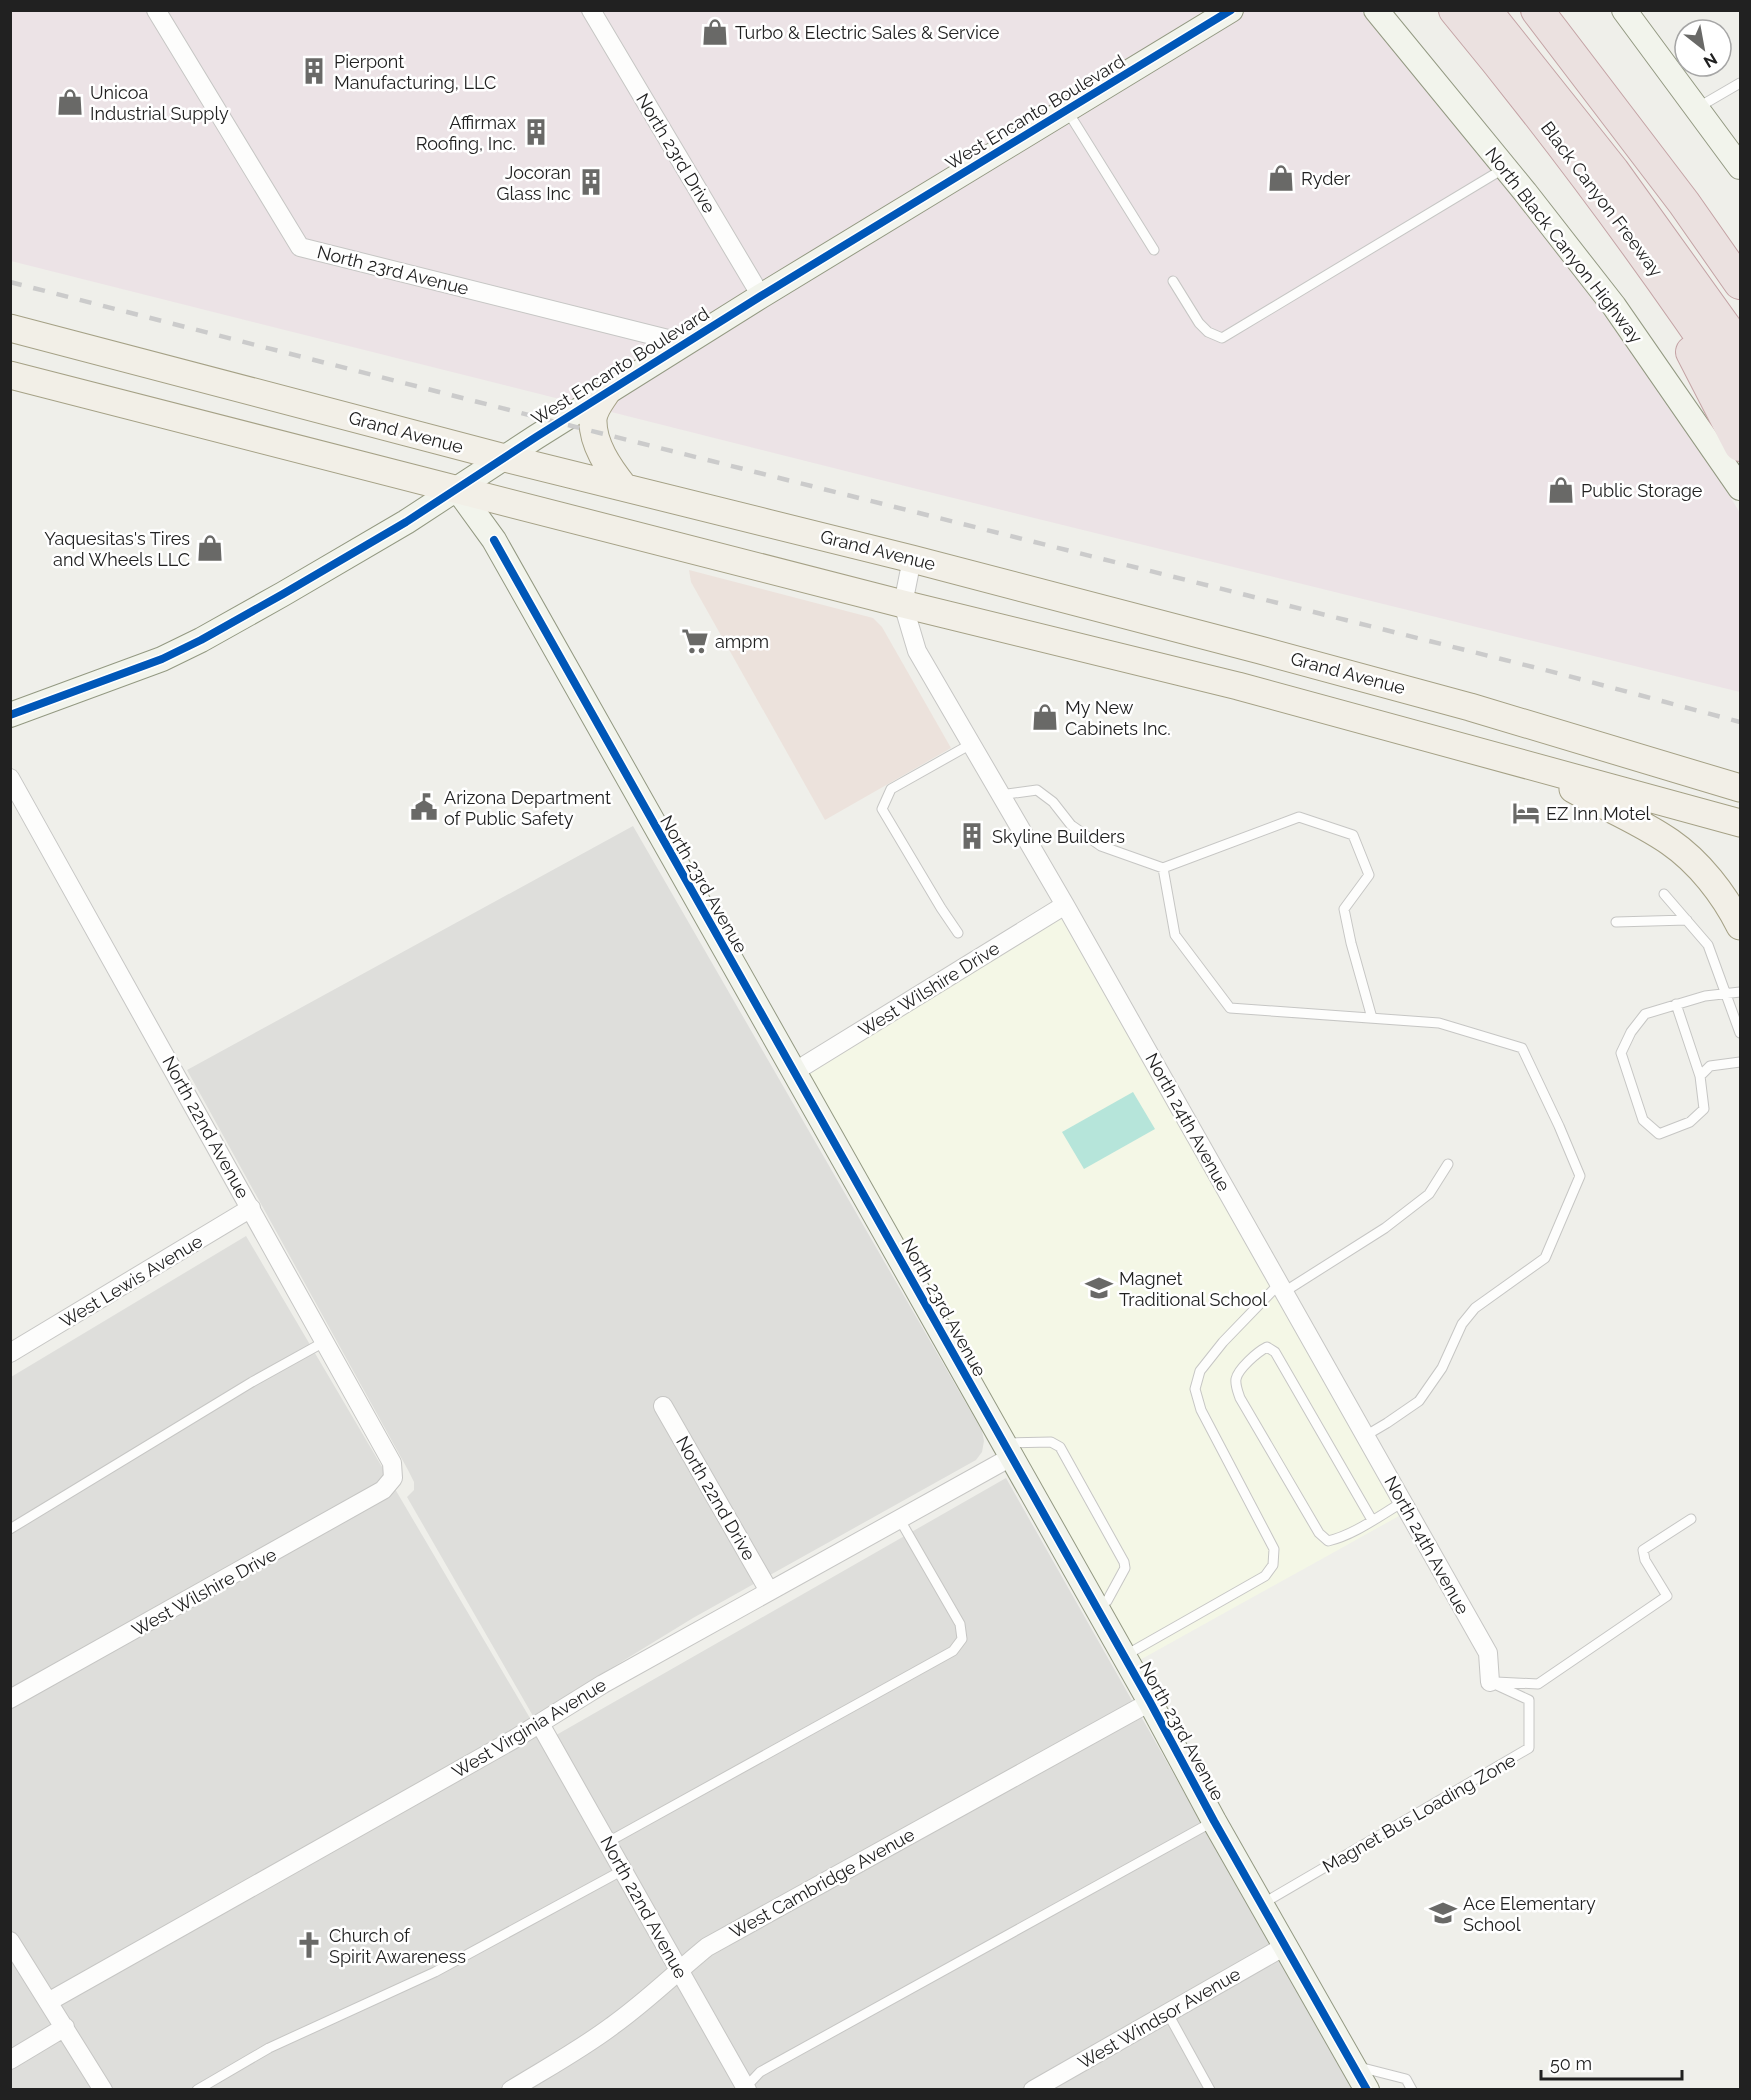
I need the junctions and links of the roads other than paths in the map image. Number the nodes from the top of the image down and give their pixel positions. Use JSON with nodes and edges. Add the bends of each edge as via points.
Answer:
{"nodes":[{"id":1,"x":156,"y":10,"type":"edge"},
{"id":2,"x":591,"y":10,"type":"edge"},
{"id":3,"x":1231,"y":10,"type":"edge"},
{"id":4,"x":1376,"y":10,"type":"edge"},
{"id":5,"x":1455,"y":10,"type":"edge"},
{"id":6,"x":1485,"y":10,"type":"edge"},
{"id":7,"x":1537,"y":10,"type":"edge"},
{"id":8,"x":1624,"y":10,"type":"edge"},
{"id":9,"x":1740,"y":83,"type":"edge"},
{"id":10,"x":1697,"y":108,"type":"junction"},
{"id":11,"x":1066,"y":110,"type":"junction"},
{"id":12,"x":1633,"y":136,"type":"junction"},
{"id":13,"x":1740,"y":167,"type":"edge"},
{"id":14,"x":1505,"y":168,"type":"junction"},
{"id":15,"x":1629,"y":232,"type":"junction"},
{"id":16,"x":1154,"y":250,"type":"dead end"},
{"id":17,"x":1740,"y":259,"type":"edge"},
{"id":18,"x":1173,"y":281,"type":"dead end"},
{"id":19,"x":1740,"y":283,"type":"edge"},
{"id":20,"x":761,"y":296,"type":"junction"},
{"id":21,"x":10,"y":328,"type":"edge"},
{"id":22,"x":684,"y":344,"type":"junction"},
{"id":23,"x":1740,"y":348,"type":"edge"},
{"id":24,"x":10,"y":375,"type":"edge"},
{"id":25,"x":606,"y":393,"type":"junction"},
{"id":26,"x":1740,"y":393,"type":"edge"},
{"id":27,"x":1740,"y":445,"type":"edge"},
{"id":28,"x":505,"y":458,"type":"junction"},
{"id":29,"x":624,"y":487,"type":"junction"},
{"id":30,"x":1740,"y":488,"type":"edge"},
{"id":31,"x":458,"y":489,"type":"junction"},
{"id":32,"x":912,"y":559,"type":"junction"},
{"id":33,"x":903,"y":604,"type":"junction"},
{"id":34,"x":10,"y":715,"type":"edge"},
{"id":35,"x":971,"y":744,"type":"junction"},
{"id":36,"x":1538,"y":769,"type":"junction"},
{"id":37,"x":10,"y":778,"type":"edge"},
{"id":38,"x":1740,"y":788,"type":"edge"},
{"id":39,"x":1000,"y":795,"type":"junction"},
{"id":40,"x":1740,"y":823,"type":"edge"},
{"id":41,"x":1163,"y":868,"type":"junction"},
{"id":42,"x":1664,"y":894,"type":"dead end"},
{"id":43,"x":1065,"y":905,"type":"junction"},
{"id":44,"x":1687,"y":920,"type":"junction"},
{"id":45,"x":1616,"y":922,"type":"dead end"},
{"id":46,"x":1740,"y":926,"type":"edge"},
{"id":47,"x":958,"y":933,"type":"dead end"},
{"id":48,"x":1740,"y":992,"type":"edge"},
{"id":49,"x":1727,"y":993,"type":"junction"},
{"id":50,"x":1676,"y":1004,"type":"junction"},
{"id":51,"x":1372,"y":1018,"type":"junction"},
{"id":52,"x":1740,"y":1033,"type":"edge"},
{"id":53,"x":1740,"y":1062,"type":"edge"},
{"id":54,"x":794,"y":1072,"type":"junction"},
{"id":55,"x":1700,"y":1076,"type":"junction"},
{"id":56,"x":1448,"y":1164,"type":"dead end"},
{"id":57,"x":251,"y":1208,"type":"junction"},
{"id":58,"x":1282,"y":1288,"type":"junction"},
{"id":59,"x":324,"y":1342,"type":"junction"},
{"id":60,"x":10,"y":1353,"type":"edge"},
{"id":61,"x":663,"y":1406,"type":"dead end"},
{"id":62,"x":1365,"y":1436,"type":"junction"},
{"id":63,"x":1007,"y":1450,"type":"junction"},
{"id":64,"x":393,"y":1478,"type":"joint"},
{"id":65,"x":1403,"y":1502,"type":"junction"},
{"id":66,"x":1691,"y":1519,"type":"dead end"},
{"id":67,"x":900,"y":1520,"type":"junction"},
{"id":68,"x":1372,"y":1520,"type":"junction"},
{"id":69,"x":10,"y":1529,"type":"edge"},
{"id":70,"x":769,"y":1591,"type":"junction"},
{"id":71,"x":1097,"y":1608,"type":"junction"},
{"id":72,"x":1123,"y":1656,"type":"junction"},
{"id":73,"x":1490,"y":1682,"type":"junction"},
{"id":74,"x":10,"y":1699,"type":"edge"},
{"id":75,"x":1150,"y":1702,"type":"junction"},
{"id":76,"x":540,"y":1724,"type":"junction"},
{"id":77,"x":1214,"y":1821,"type":"junction"},
{"id":78,"x":608,"y":1842,"type":"junction"},
{"id":79,"x":623,"y":1870,"type":"junction"},
{"id":80,"x":1261,"y":1904,"type":"junction"},
{"id":81,"x":10,"y":1941,"type":"edge"},
{"id":82,"x":1285,"y":1946,"type":"junction"},
{"id":83,"x":679,"y":1970,"type":"junction"},
{"id":84,"x":48,"y":2002,"type":"junction"},
{"id":85,"x":1167,"y":2012,"type":"junction"},
{"id":86,"x":64,"y":2028,"type":"junction"},
{"id":87,"x":10,"y":2060,"type":"edge"},
{"id":88,"x":1353,"y":2066,"type":"junction"},
{"id":89,"x":1054,"y":2084,"type":"edge"},
{"id":90,"x":746,"y":2089,"type":"edge"},
{"id":91,"x":103,"y":2090,"type":"edge"},
{"id":92,"x":197,"y":2090,"type":"edge"},
{"id":93,"x":511,"y":2090,"type":"edge"},
{"id":94,"x":1033,"y":2090,"type":"edge"},
{"id":95,"x":1210,"y":2090,"type":"edge"},
{"id":96,"x":1367,"y":2090,"type":"edge"},
{"id":97,"x":1412,"y":2090,"type":"edge"}],
"edges":[{"from":1,"to":22,"type":"street","name":"North 23rd Avenue","via":[[300,247]]},
{"from":2,"to":20,"type":"street","name":"North 23rd Drive"},
{"from":3,"to":11,"type":"street","name":"West Encanto Boulevard"},
{"from":4,"to":14,"type":"street","name":"North Black Canyon Highway"},
{"from":5,"to":15,"type":"highway","name":"Black Canyon Freeway"},
{"from":6,"to":23,"type":"highway","via":[[1613,171]]},
{"from":7,"to":12,"type":"highway"},
{"from":8,"to":10,"type":"street"},
{"from":9,"to":10,"type":"lane"},
{"from":10,"to":13,"type":"street"},
{"from":11,"to":16,"type":"lane"},
{"from":11,"to":20,"type":"street","name":"West Encanto Boulevard"},
{"from":12,"to":17,"type":"highway"},
{"from":12,"to":19,"type":"highway"},
{"from":14,"to":18,"type":"lane","via":[[1222,338],[1199,323]]},
{"from":14,"to":30,"type":"street","name":"North Black Canyon Highway","via":[[1614,306]]},
{"from":15,"to":26,"type":"highway","name":"Black Canyon Freeway"},
{"from":15,"to":27,"type":"highway"},
{"from":20,"to":22,"type":"street","name":"West Encanto Boulevard"},
{"from":21,"to":28,"type":"main road","name":"Grand Avenue"},
{"from":22,"to":25,"type":"street","name":"West Encanto Boulevard"},
{"from":24,"to":31,"type":"main road"},
{"from":25,"to":28,"type":"street","name":"West Encanto Boulevard"},
{"from":25,"to":29,"type":"main road","via":[[593,417],[597,442]]},
{"from":28,"to":29,"type":"main road","name":"Grand Avenue"},
{"from":28,"to":31,"type":"street","name":"West Encanto Boulevard"},
{"from":29,"to":32,"type":"main road","name":"Grand Avenue"},
{"from":31,"to":33,"type":"main road"},
{"from":31,"to":34,"type":"street","name":"West Encanto Boulevard","via":[[201,640],[126,673]]},
{"from":31,"to":54,"type":"street","name":"North 23rd Avenue","via":[[494,540]]},
{"from":32,"to":33,"type":"street","name":"North 24th Avenue"},
{"from":32,"to":38,"type":"main road","name":"Grand Avenue","via":[[1448,701]]},
{"from":33,"to":35,"type":"street","name":"North 24th Avenue","via":[[917,651]]},
{"from":33,"to":36,"type":"main road","via":[[1238,686]]},
{"from":35,"to":39,"type":"street","name":"North 24th Avenue"},
{"from":35,"to":47,"type":"lane","via":[[891,789],[882,809]]},
{"from":36,"to":40,"type":"main road"},
{"from":36,"to":46,"type":"main road","via":[[1670,842],[1711,881]]},
{"from":37,"to":57,"type":"street","name":"North 22nd Avenue"},
{"from":39,"to":41,"type":"lane","via":[[1037,790],[1053,802],[1071,825],[1101,846]]},
{"from":39,"to":43,"type":"street","name":"North 24th Avenue"},
{"from":41,"to":51,"type":"lane","via":[[1175,935],[1230,1008]]},
{"from":41,"to":51,"type":"lane","via":[[1299,817],[1353,836],[1369,875],[1344,909]]},
{"from":42,"to":44,"type":"lane"},
{"from":43,"to":54,"type":"street","name":"West Wilshire Drive"},
{"from":43,"to":58,"type":"street","name":"North 24th Avenue"},
{"from":44,"to":45,"type":"lane"},
{"from":44,"to":49,"type":"lane","via":[[1708,945]]},
{"from":48,"to":49,"type":"lane"},
{"from":49,"to":50,"type":"lane"},
{"from":49,"to":52,"type":"lane"},
{"from":50,"to":55,"type":"lane"},
{"from":50,"to":55,"type":"lane","via":[[1645,1014],[1621,1053],[1643,1120],[1659,1134],[1690,1122],[1704,1109]]},
{"from":51,"to":62,"type":"lane","via":[[1439,1023],[1522,1048],[1580,1176],[1545,1258],[1475,1308],[1419,1401]]},
{"from":53,"to":55,"type":"lane","via":[[1710,1066]]},
{"from":54,"to":63,"type":"street","name":"North 23rd Avenue"},
{"from":56,"to":58,"type":"lane","via":[[1429,1194],[1385,1228]]},
{"from":57,"to":59,"type":"street","name":"North 22nd Avenue"},
{"from":57,"to":60,"type":"street","name":"West Lewis Avenue"},
{"from":58,"to":62,"type":"street","name":"North 24th Avenue"},
{"from":58,"to":72,"type":"lane","via":[[1223,1342],[1200,1371],[1196,1389],[1201,1410],[1274,1549],[1273,1565],[1265,1576]]},
{"from":59,"to":64,"type":"street","name":"North 22nd Avenue","via":[[392,1463]]},
{"from":59,"to":69,"type":"lane"},
{"from":61,"to":70,"type":"street","name":"North 22nd Drive"},
{"from":62,"to":65,"type":"street","name":"North 24th Avenue"},
{"from":63,"to":67,"type":"street","name":"West Virginia Avenue"},
{"from":63,"to":71,"type":"street","name":"North 23rd Avenue"},
{"from":63,"to":71,"type":"lane","via":[[1051,1442],[1060,1447],[1124,1562],[1125,1568],[1107,1601]]},
{"from":64,"to":74,"type":"street","name":"West Wilshire Drive","via":[[383,1490]]},
{"from":65,"to":68,"type":"lane"},
{"from":65,"to":73,"type":"street","name":"North 24th Avenue","via":[[1488,1653]]},
{"from":66,"to":73,"type":"lane","via":[[1643,1550],[1667,1596],[1538,1684]]},
{"from":67,"to":70,"type":"street","name":"West Virginia Avenue"},
{"from":67,"to":78,"type":"lane","via":[[960,1624],[962,1638],[953,1651]]},
{"from":68,"to":68,"type":"lane","via":[[1275,1353],[1267,1347],[1257,1352],[1236,1377],[1240,1398],[1319,1533],[1328,1541]]},
{"from":70,"to":76,"type":"street","name":"West Virginia Avenue"},
{"from":71,"to":72,"type":"street","name":"North 23rd Avenue"},
{"from":72,"to":75,"type":"street","name":"North 23rd Avenue"},
{"from":73,"to":80,"type":"lane","name":"Magnet Bus Loading Zone","via":[[1529,1700],[1529,1748]]},
{"from":75,"to":77,"type":"street","name":"North 23rd Avenue"},
{"from":75,"to":83,"type":"street","name":"West Cambridge Avenue","via":[[707,1947]]},
{"from":76,"to":78,"type":"street","name":"North 22nd Avenue"},
{"from":76,"to":84,"type":"street","name":"West Virginia Avenue"},
{"from":77,"to":80,"type":"street","name":"North 23rd Avenue"},
{"from":77,"to":90,"type":"lane","via":[[760,2072]]},
{"from":78,"to":79,"type":"street","name":"North 22nd Avenue"},
{"from":79,"to":83,"type":"street","name":"North 22nd Avenue"},
{"from":79,"to":92,"type":"lane","via":[[435,1972],[269,2048]]},
{"from":80,"to":82,"type":"street","name":"North 23rd Avenue"},
{"from":81,"to":84,"type":"street"},
{"from":82,"to":85,"type":"street","name":"West Windsor Avenue"},
{"from":82,"to":88,"type":"street","name":"North 23rd Avenue"},
{"from":83,"to":90,"type":"street","name":"North 22nd Avenue"},
{"from":83,"to":93,"type":"street","name":"West Cambridge Avenue","via":[[611,2027]]},
{"from":84,"to":86,"type":"street"},
{"from":85,"to":89,"type":"street","name":"West Windsor Avenue"},
{"from":85,"to":95,"type":"lane"},
{"from":86,"to":87,"type":"street"},
{"from":86,"to":91,"type":"street"},
{"from":88,"to":96,"type":"street","name":"North 23rd Avenue"},
{"from":88,"to":97,"type":"lane","via":[[1406,2079]]},
{"from":89,"to":94,"type":"street","name":"West Windsor Avenue"}]}
